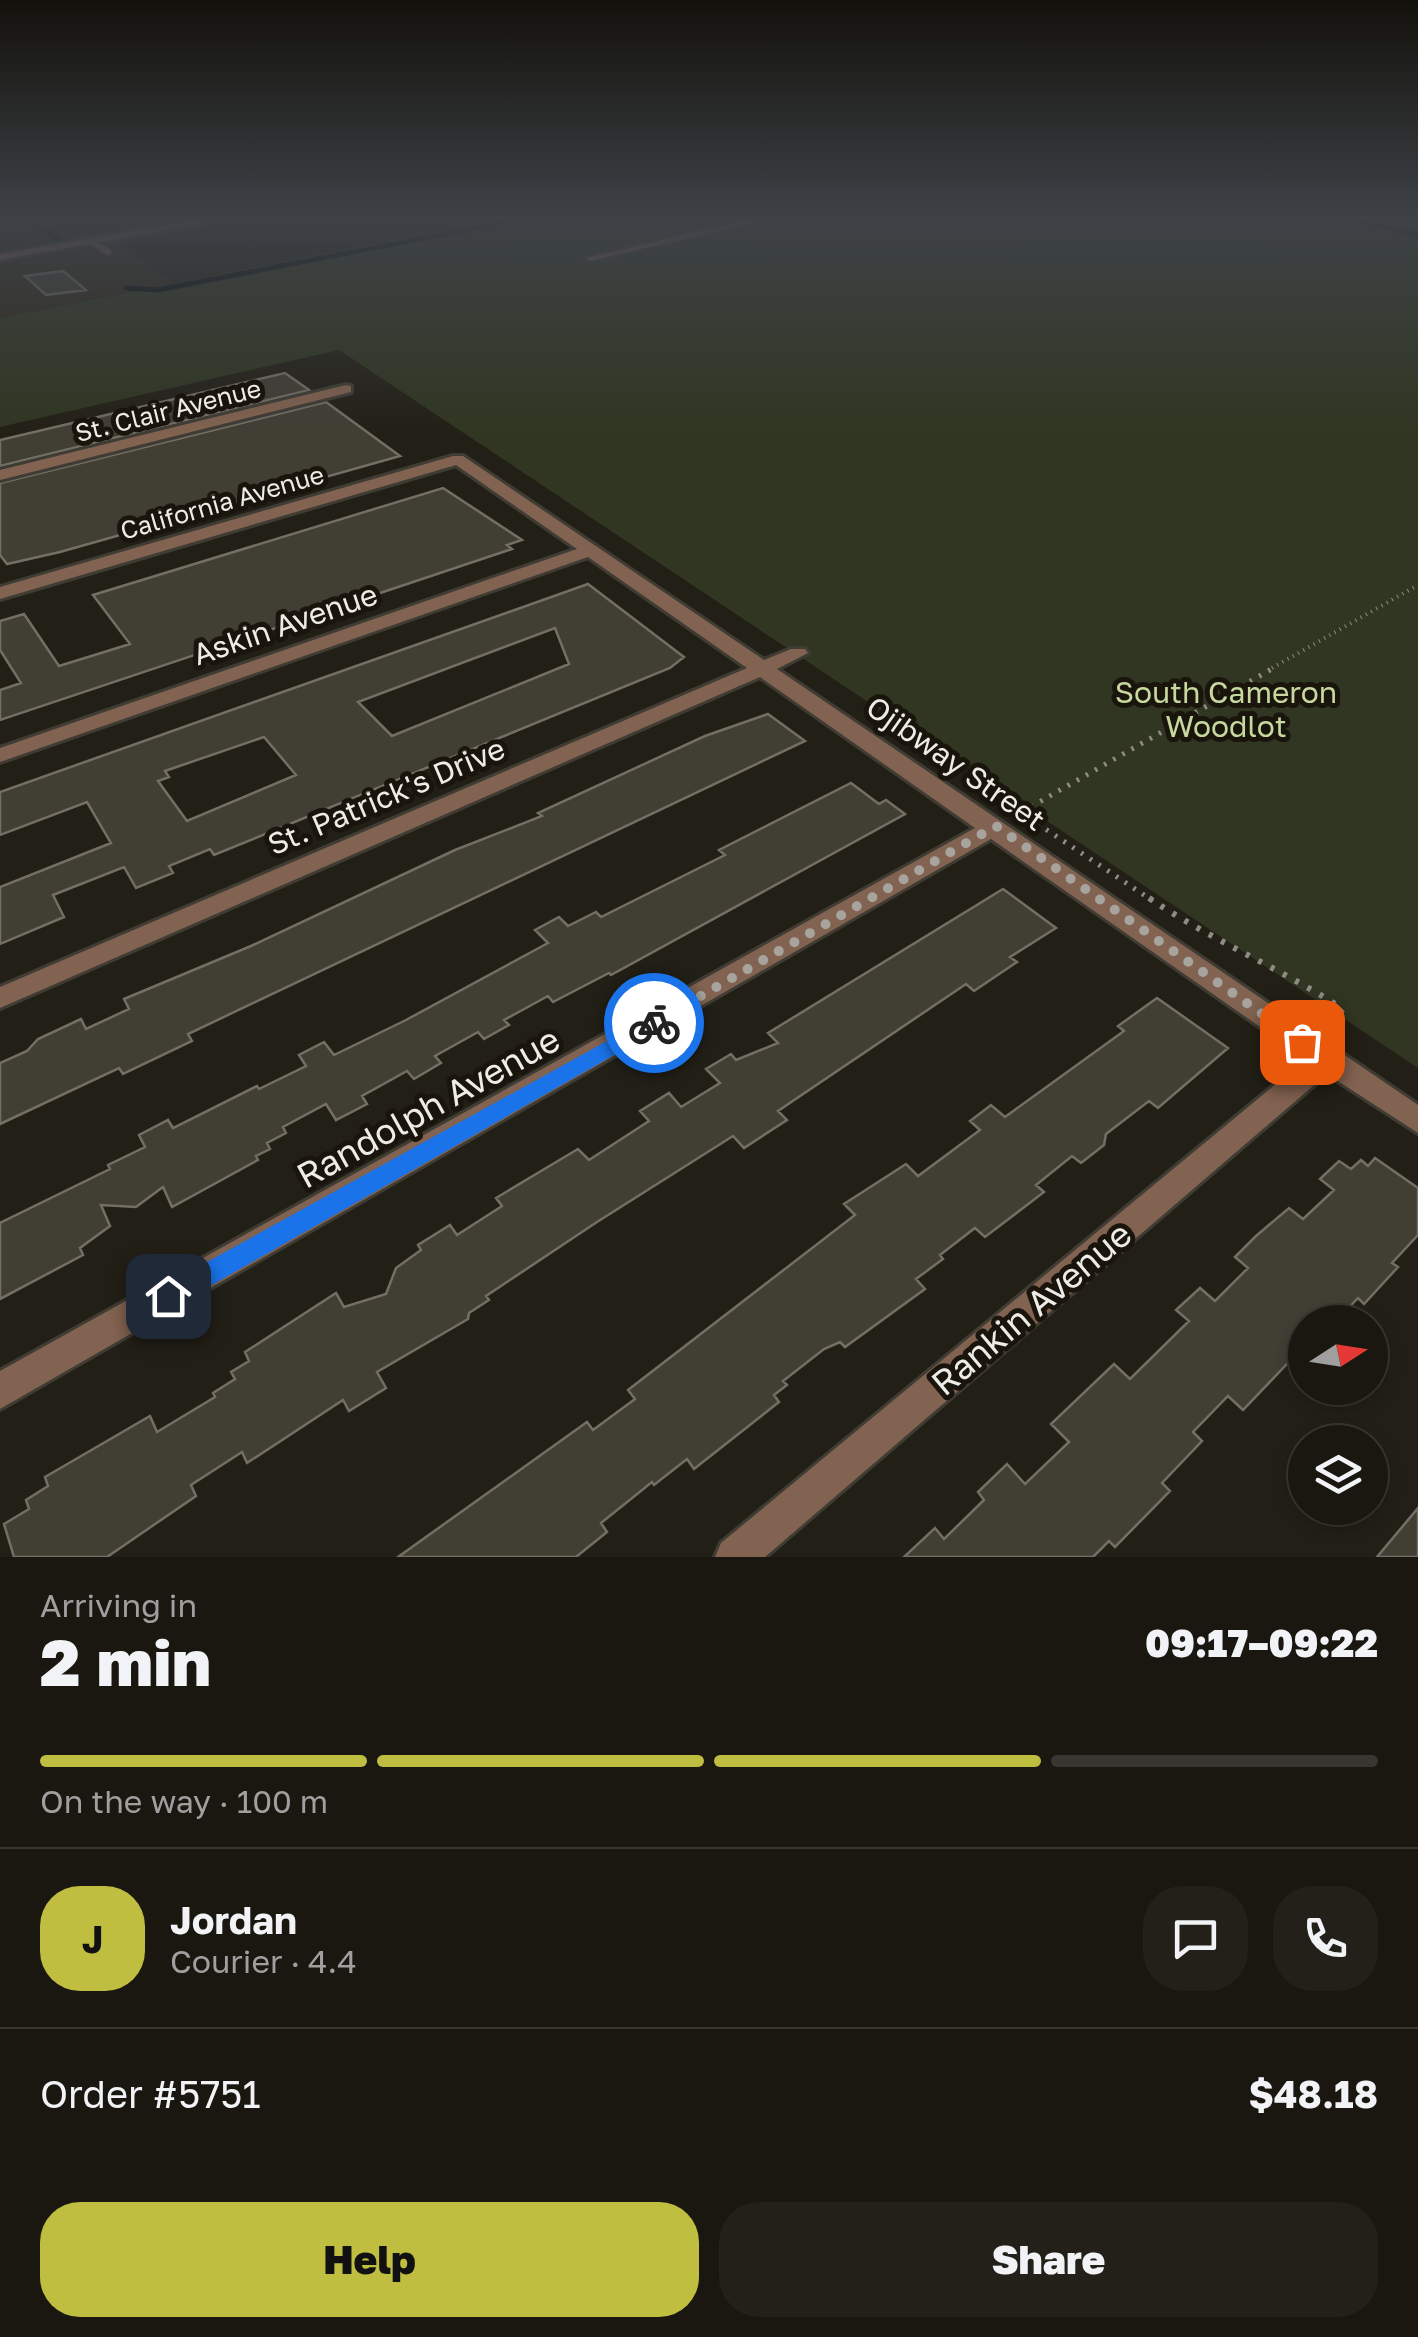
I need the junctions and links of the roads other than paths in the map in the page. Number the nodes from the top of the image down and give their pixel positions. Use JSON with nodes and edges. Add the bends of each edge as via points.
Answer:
{"nodes":[{"id":1,"x":346,"y":389,"type":"dead end"},
{"id":2,"x":458,"y":459,"type":"joint"},
{"id":3,"x":0,"y":476,"type":"edge"},
{"id":4,"x":590,"y":550,"type":"junction"},
{"id":5,"x":0,"y":593,"type":"edge"},
{"id":6,"x":798,"y":653,"type":"dead end"},
{"id":7,"x":764,"y":668,"type":"junction"},
{"id":8,"x":0,"y":756,"type":"edge"},
{"id":9,"x":1009,"y":819,"type":"junction"},
{"id":10,"x":0,"y":998,"type":"edge"},
{"id":11,"x":1323,"y":1045,"type":"junction"},
{"id":12,"x":1418,"y":1120,"type":"edge"},
{"id":13,"x":0,"y":1392,"type":"edge"},
{"id":14,"x":735,"y":1557,"type":"edge"}],
"edges":[{"from":1,"to":3,"type":"street","name":"St. Clair Avenue"},
{"from":2,"to":4,"type":"street","name":"Ojibway Street"},
{"from":2,"to":5,"type":"street","name":"California Avenue"},
{"from":4,"to":7,"type":"street","name":"Ojibway Street"},
{"from":4,"to":8,"type":"street","name":"Askin Avenue"},
{"from":6,"to":7,"type":"street","name":"St. Patrick's Drive"},
{"from":7,"to":9,"type":"street","name":"Ojibway Street"},
{"from":7,"to":10,"type":"street","name":"St. Patrick's Drive"},
{"from":9,"to":11,"type":"street","name":"Ojibway Street"},
{"from":9,"to":13,"type":"street","name":"Randolph Avenue"},
{"from":11,"to":12,"type":"street","name":"Ojibway Street"},
{"from":11,"to":14,"type":"street","name":"Rankin Avenue"}]}
